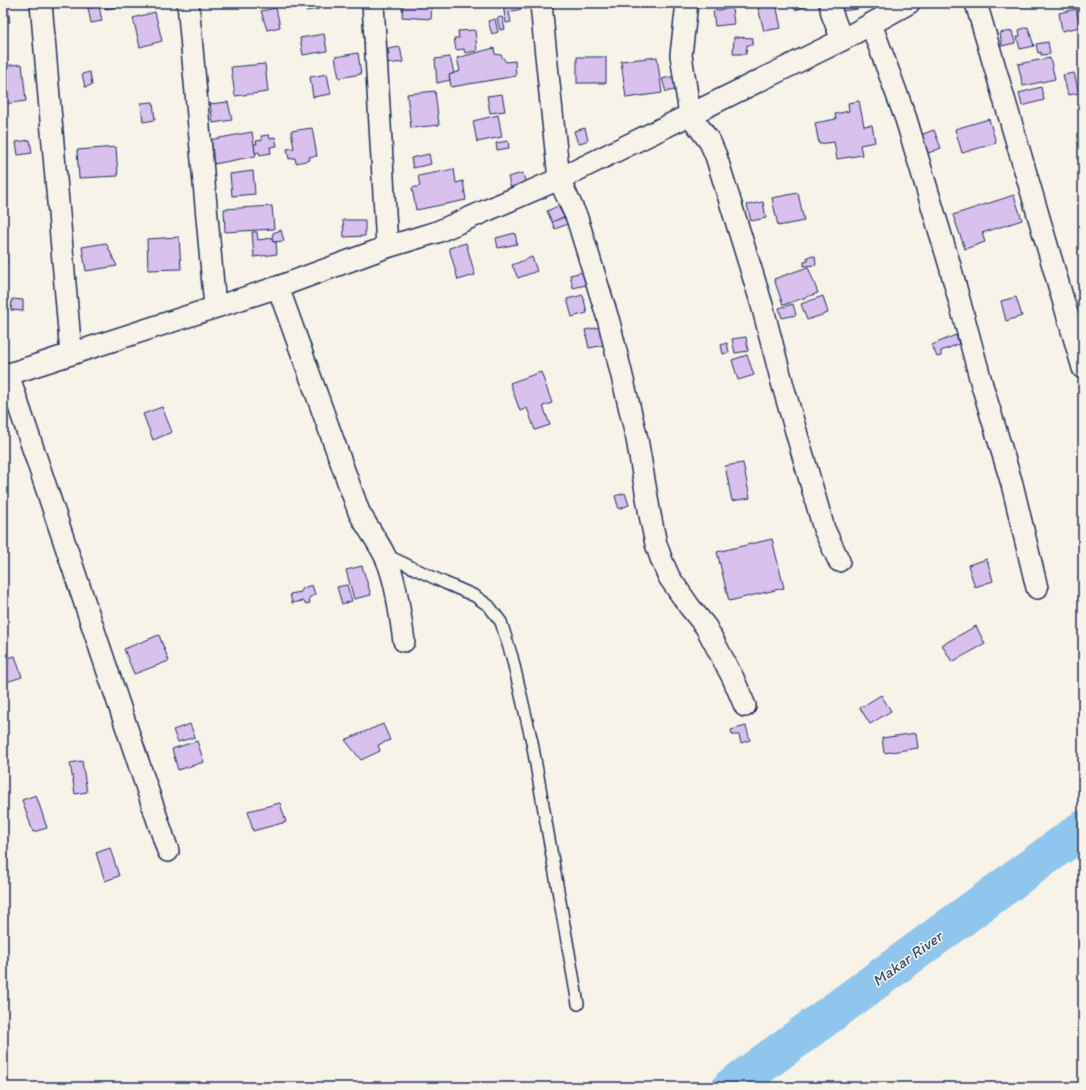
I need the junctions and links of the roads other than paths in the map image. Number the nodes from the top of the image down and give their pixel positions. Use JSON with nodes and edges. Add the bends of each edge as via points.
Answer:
{"nodes":[{"id":1,"x":41,"y":3,"type":"edge"},
{"id":2,"x":188,"y":3,"type":"edge"},
{"id":3,"x":373,"y":3,"type":"edge"},
{"id":4,"x":541,"y":3,"type":"edge"},
{"id":5,"x":687,"y":3,"type":"edge"},
{"id":6,"x":830,"y":3,"type":"edge"},
{"id":7,"x":909,"y":3,"type":"edge"},
{"id":8,"x":976,"y":3,"type":"edge"},
{"id":9,"x":871,"y":24,"type":"junction"},
{"id":10,"x":842,"y":40,"type":"junction"},
{"id":11,"x":690,"y":115,"type":"junction"},
{"id":12,"x":559,"y":179,"type":"junction"},
{"id":13,"x":387,"y":247,"type":"junction"},
{"id":14,"x":278,"y":286,"type":"junction"},
{"id":15,"x":215,"y":307,"type":"junction"},
{"id":16,"x":71,"y":354,"type":"junction"},
{"id":17,"x":1083,"y":368,"type":"edge"},
{"id":18,"x":6,"y":375,"type":"edge"},
{"id":19,"x":385,"y":555,"type":"junction"},
{"id":20,"x":839,"y":561,"type":"dead end"},
{"id":21,"x":1037,"y":588,"type":"dead end"},
{"id":22,"x":404,"y":641,"type":"dead end"},
{"id":23,"x":745,"y":706,"type":"dead end"},
{"id":24,"x":168,"y":851,"type":"dead end"},
{"id":25,"x":578,"y":1004,"type":"dead end"}],
"edges":[{"from":1,"to":16,"type":"street"},
{"from":2,"to":15,"type":"street"},
{"from":3,"to":13,"type":"street"},
{"from":4,"to":12,"type":"street"},
{"from":5,"to":11,"type":"street","via":[[681,56]]},
{"from":6,"to":10,"type":"street"},
{"from":7,"to":9,"type":"street"},
{"from":8,"to":17,"type":"street"},
{"from":9,"to":10,"type":"street"},
{"from":9,"to":21,"type":"street","via":[[906,120],[950,266],[1012,484]]},
{"from":10,"to":11,"type":"street"},
{"from":11,"to":12,"type":"street"},
{"from":11,"to":20,"type":"street","via":[[710,142],[716,156],[762,304],[824,529]]},
{"from":12,"to":13,"type":"street","via":[[437,232]]},
{"from":12,"to":23,"type":"street","via":[[577,218],[609,322],[634,425],[650,515],[662,561],[669,577],[706,627]]},
{"from":13,"to":14,"type":"street"},
{"from":14,"to":15,"type":"street"},
{"from":14,"to":19,"type":"street","via":[[359,512]]},
{"from":15,"to":16,"type":"street"},
{"from":16,"to":18,"type":"street"},
{"from":18,"to":24,"type":"street"},
{"from":19,"to":22,"type":"street","via":[[394,583]]},
{"from":19,"to":25,"type":"lane","via":[[475,596],[490,606],[501,622],[532,742]]}]}
